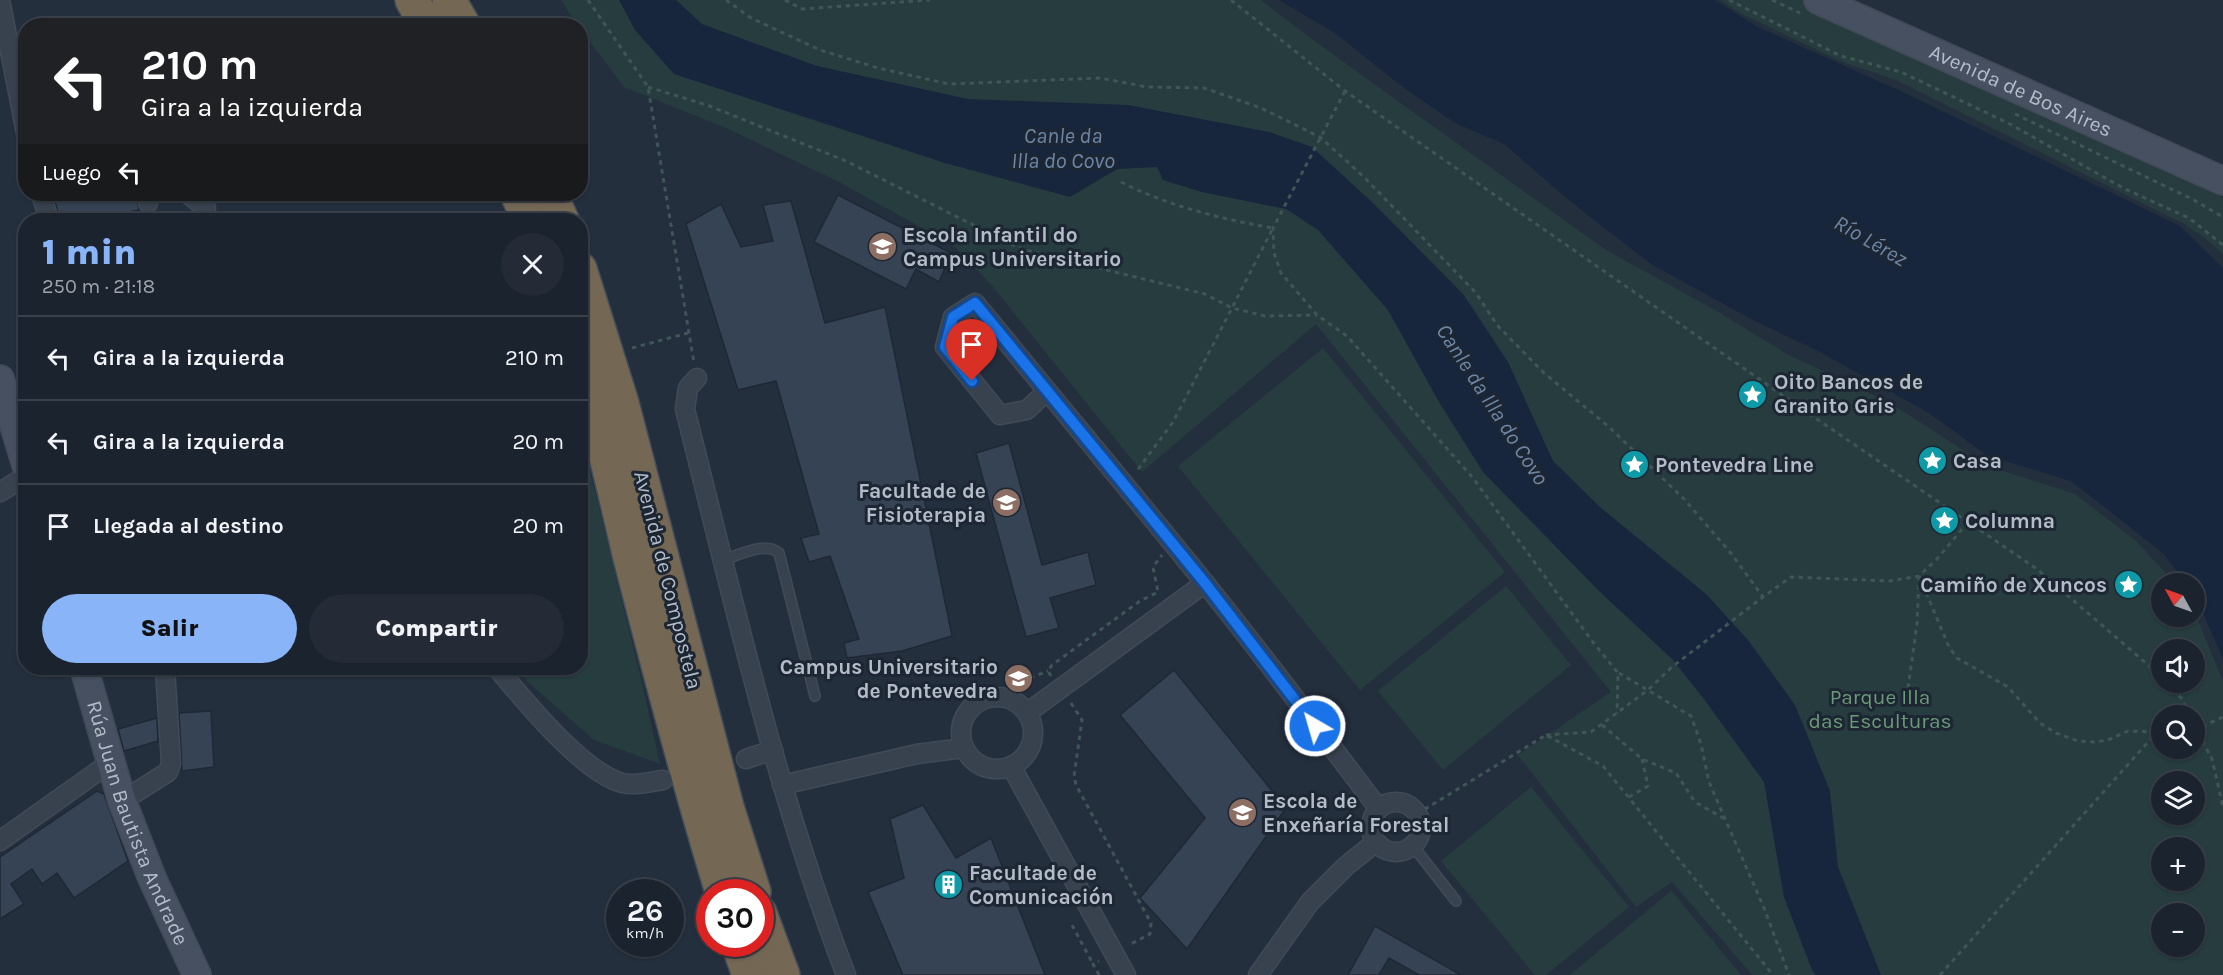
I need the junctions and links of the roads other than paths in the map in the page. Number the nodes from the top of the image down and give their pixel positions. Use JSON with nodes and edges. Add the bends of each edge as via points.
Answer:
{"nodes":[{"id":1,"x":0,"y":0,"type":"edge"},
{"id":2,"x":412,"y":0,"type":"edge"},
{"id":3,"x":450,"y":0,"type":"edge"},
{"id":4,"x":1818,"y":0,"type":"edge"},
{"id":5,"x":422,"y":18,"type":"edge"},
{"id":6,"x":460,"y":18,"type":"edge"},
{"id":7,"x":18,"y":81,"type":"edge"},
{"id":8,"x":2223,"y":181,"type":"edge"},
{"id":9,"x":197,"y":201,"type":"edge"},
{"id":10,"x":206,"y":208,"type":"dead end"},
{"id":11,"x":588,"y":295,"type":"edge"},
{"id":12,"x":697,"y":378,"type":"road end"},
{"id":13,"x":0,"y":379,"type":"edge"},
{"id":14,"x":1047,"y":391,"type":"junction"},
{"id":15,"x":588,"y":411,"type":"edge"},
{"id":16,"x":18,"y":439,"type":"edge"},
{"id":17,"x":18,"y":481,"type":"edge"},
{"id":18,"x":0,"y":492,"type":"edge"},
{"id":19,"x":723,"y":560,"type":"junction"},
{"id":20,"x":1205,"y":583,"type":"junction"},
{"id":21,"x":86,"y":675,"type":"edge"},
{"id":22,"x":165,"y":675,"type":"edge"},
{"id":23,"x":502,"y":675,"type":"edge"},
{"id":24,"x":815,"y":696,"type":"dead end"},
{"id":25,"x":1027,"y":713,"type":"junction"},
{"id":26,"x":964,"y":748,"type":"junction"},
{"id":27,"x":773,"y":750,"type":"junction"},
{"id":28,"x":746,"y":759,"type":"dead end"},
{"id":29,"x":111,"y":762,"type":"junction"},
{"id":30,"x":1011,"y":766,"type":"junction"},
{"id":31,"x":663,"y":780,"type":"dead end"},
{"id":32,"x":783,"y":785,"type":"junction"},
{"id":33,"x":122,"y":801,"type":"junction"},
{"id":34,"x":1379,"y":809,"type":"junction"},
{"id":35,"x":0,"y":840,"type":"edge"},
{"id":36,"x":1376,"y":842,"type":"junction"},
{"id":37,"x":1413,"y":846,"type":"junction"},
{"id":38,"x":718,"y":879,"type":"edge"},
{"id":39,"x":750,"y":879,"type":"edge"},
{"id":40,"x":1456,"y":901,"type":"dead end"},
{"id":41,"x":774,"y":951,"type":"edge"},
{"id":42,"x":743,"y":957,"type":"edge"},
{"id":43,"x":197,"y":975,"type":"edge"},
{"id":44,"x":749,"y":975,"type":"edge"},
{"id":45,"x":783,"y":975,"type":"edge"},
{"id":46,"x":846,"y":975,"type":"edge"},
{"id":47,"x":1126,"y":975,"type":"edge"},
{"id":48,"x":1258,"y":975,"type":"edge"}],
"edges":[{"from":1,"to":7,"type":"street"},
{"from":2,"to":5,"type":"highway"},
{"from":3,"to":6,"type":"highway"},
{"from":4,"to":8,"type":"street","name":"Avenida de Bos Aires"},
{"from":9,"to":10,"type":"street"},
{"from":11,"to":39,"type":"highway","name":"Avenida de Compostela","via":[[622,403],[727,807]]},
{"from":12,"to":19,"type":"street","via":[[688,388],[685,409]]},
{"from":13,"to":16,"type":"street"},
{"from":14,"to":14,"type":"street","via":[[975,303],[953,317],[945,347],[1000,415],[1027,410]]},
{"from":14,"to":20,"type":"street"},
{"from":15,"to":38,"type":"highway","name":"Avenida de Compostela"},
{"from":17,"to":18,"type":"street"},
{"from":19,"to":24,"type":"lane","via":[[766,547],[779,553]]},
{"from":19,"to":27,"type":"street"},
{"from":20,"to":25,"type":"street"},
{"from":20,"to":34,"type":"street"},
{"from":21,"to":29,"type":"street","name":"Rúa Juan Bautista Andrade"},
{"from":22,"to":33,"type":"street","via":[[171,763],[168,772]]},
{"from":23,"to":31,"type":"street","via":[[561,739],[604,774],[636,785]]},
{"from":25,"to":26,"type":"street","via":[[1008,699],[996,697],[974,705],[962,725]]},
{"from":25,"to":30,"type":"street","via":[[1030,743],[1022,759]]},
{"from":26,"to":30,"type":"street","via":[[979,765],[1001,769]]},
{"from":26,"to":32,"type":"street","via":[[917,754]]},
{"from":27,"to":28,"type":"street"},
{"from":27,"to":32,"type":"street"},
{"from":29,"to":33,"type":"street","name":"Rúa Juan Bautista Andrade"},
{"from":29,"to":35,"type":"street"},
{"from":30,"to":47,"type":"street"},
{"from":32,"to":46,"type":"street"},
{"from":33,"to":43,"type":"street","name":"Rúa Juan Bautista Andrade"},
{"from":34,"to":36,"type":"street","via":[[1371,829]]},
{"from":34,"to":37,"type":"street","via":[[1400,803],[1418,814],[1420,831]]},
{"from":36,"to":37,"type":"street","via":[[1398,852]]},
{"from":36,"to":48,"type":"street","via":[[1310,902]]},
{"from":37,"to":40,"type":"lane"},
{"from":41,"to":45,"type":"highway"},
{"from":42,"to":44,"type":"highway"}]}
